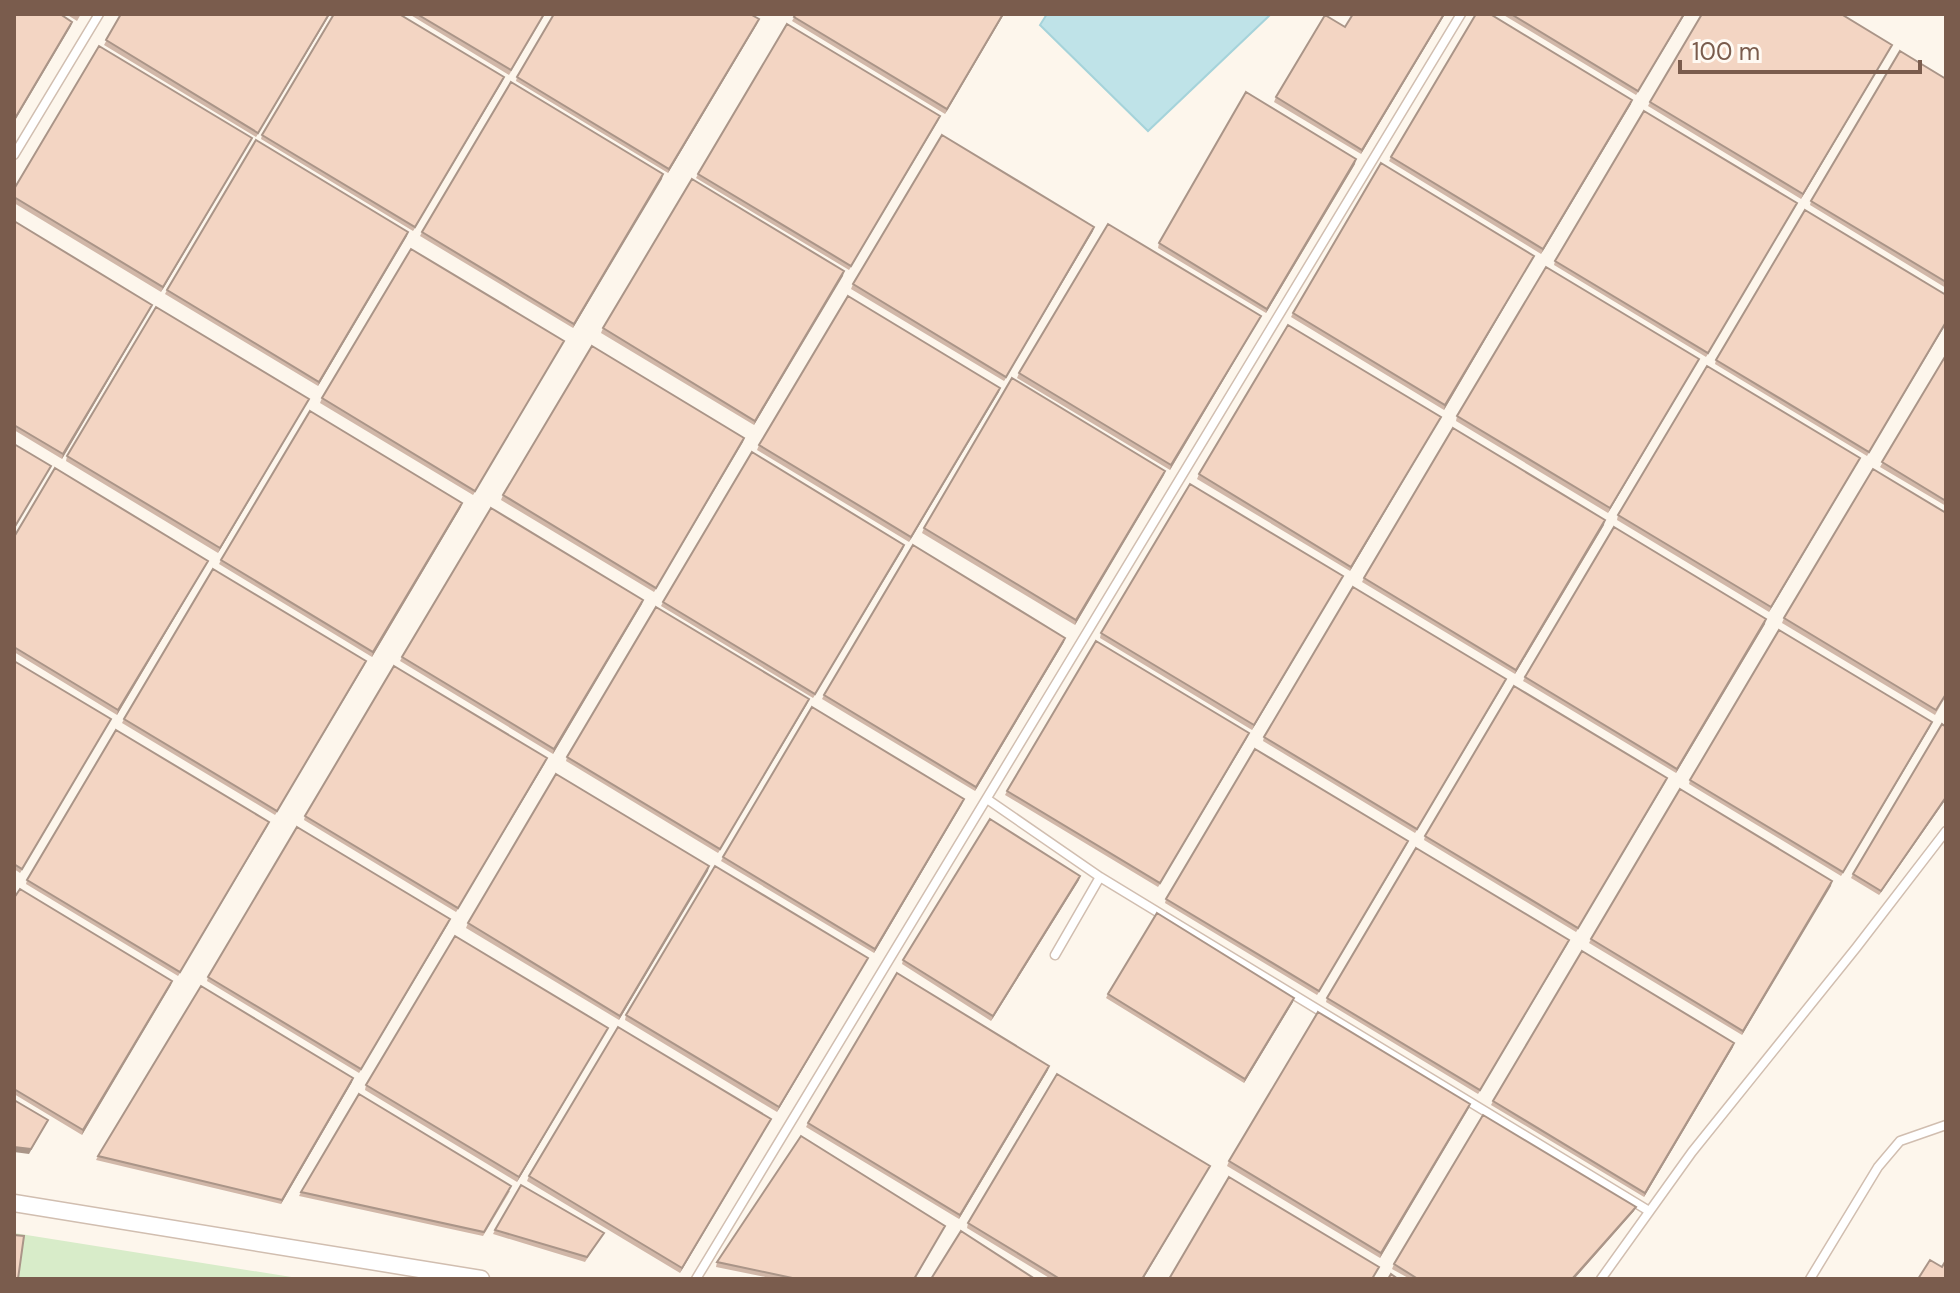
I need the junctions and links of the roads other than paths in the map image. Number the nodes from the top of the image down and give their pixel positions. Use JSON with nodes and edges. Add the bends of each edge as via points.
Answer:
{"nodes":[{"id":1,"x":99,"y":14,"type":"edge"},
{"id":2,"x":1461,"y":14,"type":"edge"},
{"id":3,"x":14,"y":155,"type":"edge"},
{"id":4,"x":987,"y":799,"type":"junction"},
{"id":5,"x":1946,"y":831,"type":"edge"},
{"id":6,"x":1100,"y":877,"type":"junction"},
{"id":7,"x":1055,"y":955,"type":"dead end"},
{"id":8,"x":1946,"y":1125,"type":"edge"},
{"id":9,"x":14,"y":1203,"type":"edge"},
{"id":10,"x":1649,"y":1211,"type":"junction"},
{"id":11,"x":481,"y":1279,"type":"edge"},
{"id":12,"x":696,"y":1279,"type":"edge"},
{"id":13,"x":1601,"y":1279,"type":"edge"},
{"id":14,"x":1810,"y":1279,"type":"edge"}],
"edges":[{"from":1,"to":3,"type":"lane"},
{"from":2,"to":4,"type":"lane"},
{"from":4,"to":6,"type":"lane"},
{"from":4,"to":12,"type":"lane"},
{"from":5,"to":10,"type":"lane"},
{"from":6,"to":7,"type":"lane"},
{"from":6,"to":10,"type":"lane"},
{"from":8,"to":14,"type":"lane","via":[[1900,1141],[1878,1167]]},
{"from":9,"to":11,"type":"street"},
{"from":10,"to":13,"type":"lane"}]}
